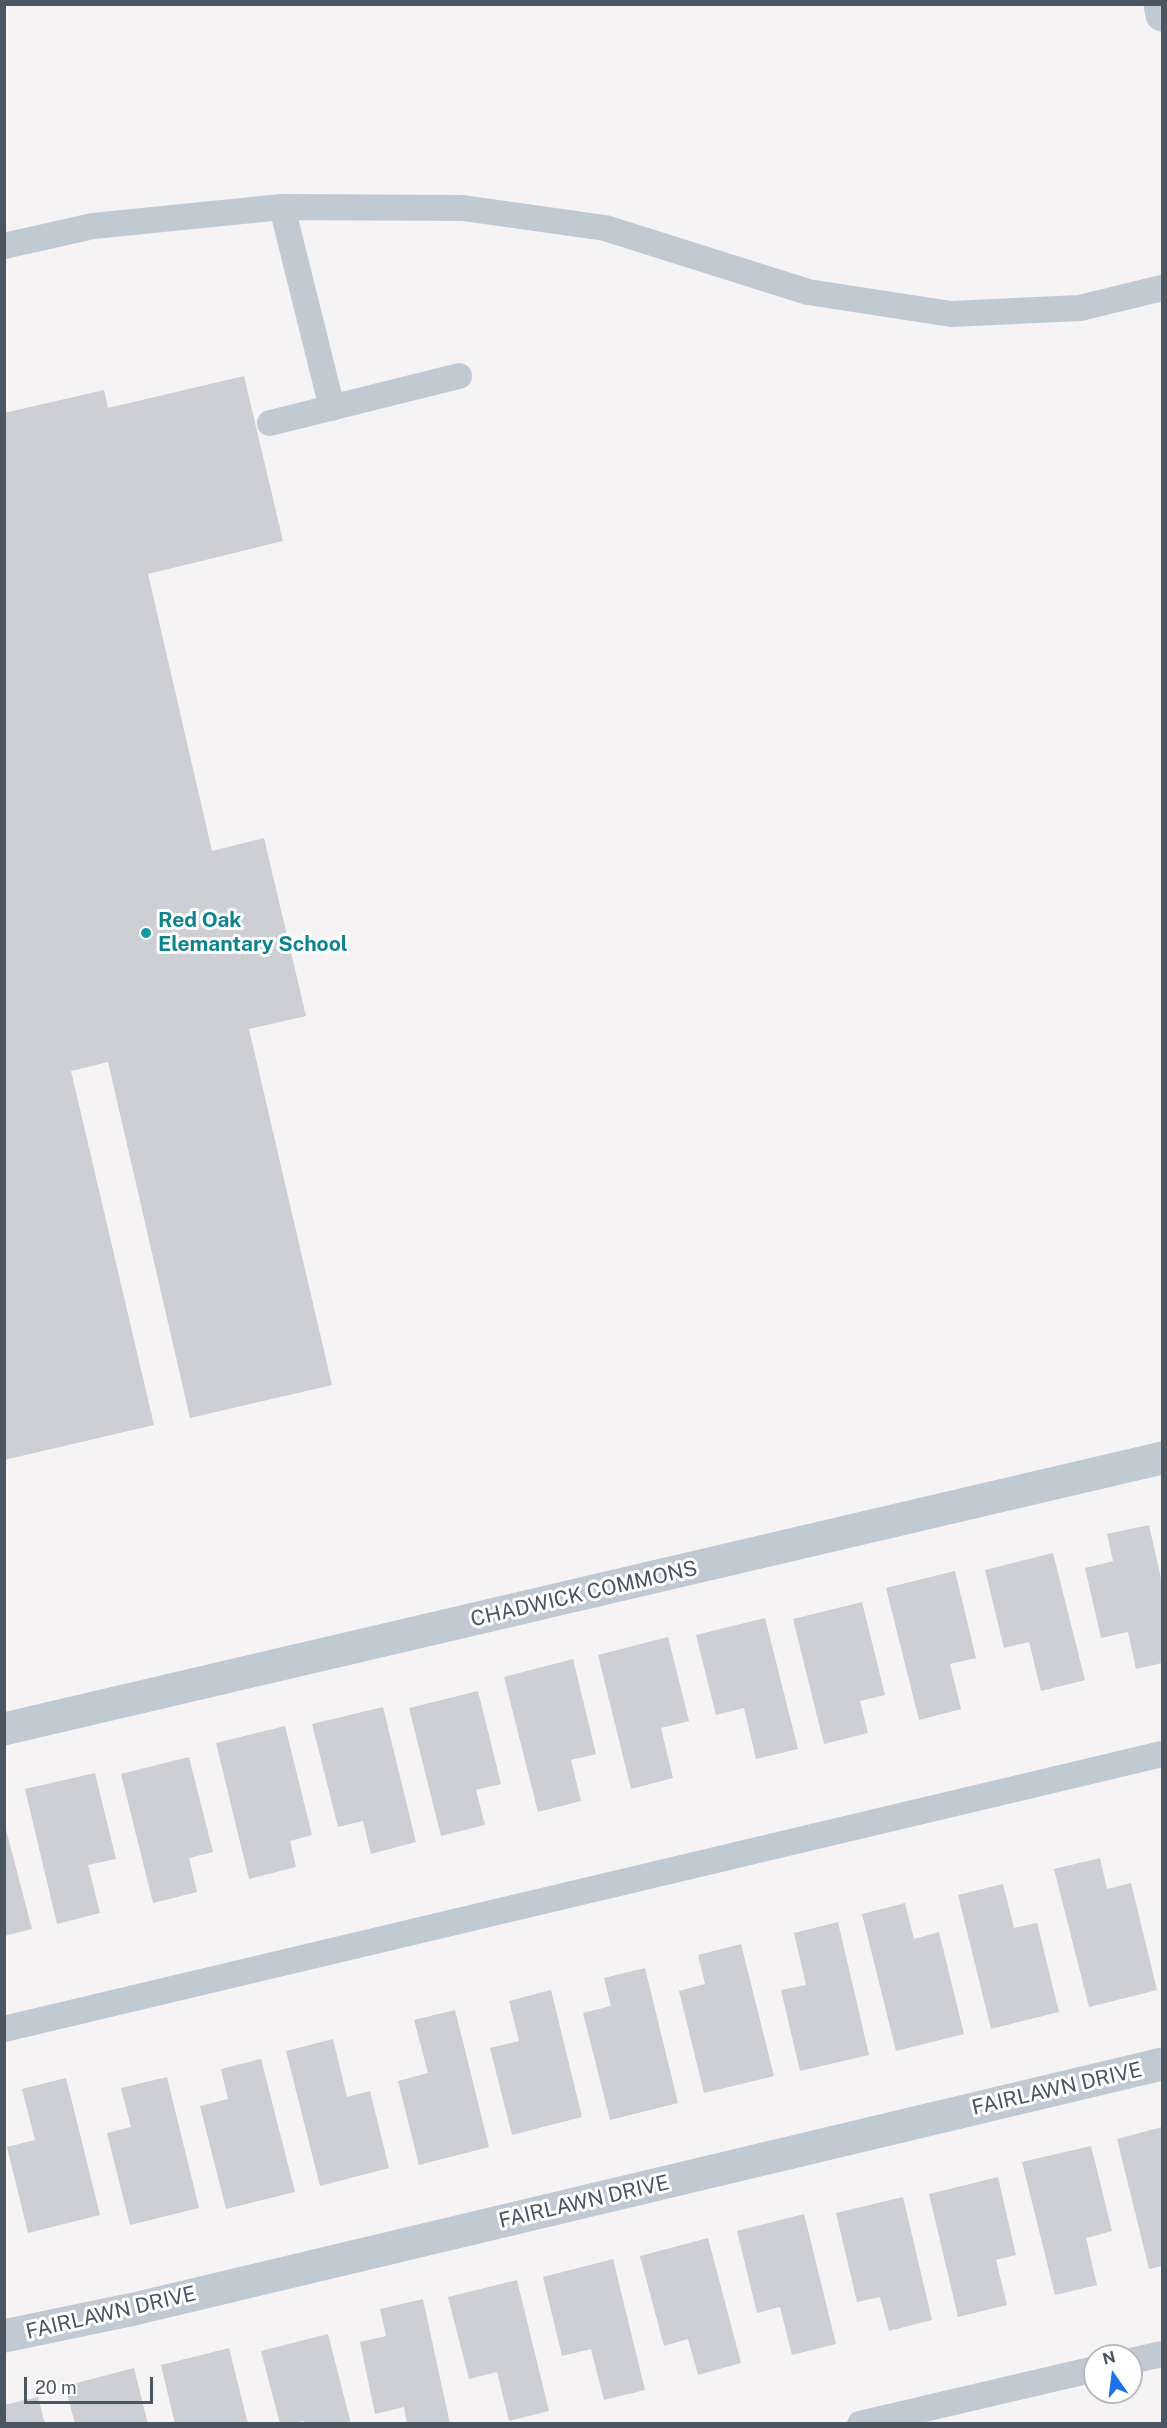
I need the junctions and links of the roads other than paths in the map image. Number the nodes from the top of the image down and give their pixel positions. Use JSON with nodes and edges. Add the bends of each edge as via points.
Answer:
{"nodes":[{"id":1,"x":1160,"y":4,"type":"edge"},
{"id":2,"x":1162,"y":15,"type":"edge"},
{"id":3,"x":282,"y":207,"type":"junction"},
{"id":4,"x":4,"y":246,"type":"edge"},
{"id":5,"x":1162,"y":288,"type":"edge"},
{"id":6,"x":459,"y":376,"type":"dead end"},
{"id":7,"x":332,"y":408,"type":"junction"},
{"id":8,"x":270,"y":423,"type":"dead end"},
{"id":9,"x":1162,"y":1458,"type":"edge"},
{"id":10,"x":4,"y":1728,"type":"edge"},
{"id":11,"x":1162,"y":1754,"type":"edge"},
{"id":12,"x":4,"y":2029,"type":"edge"},
{"id":13,"x":1162,"y":2064,"type":"edge"},
{"id":14,"x":4,"y":2336,"type":"edge"},
{"id":15,"x":1162,"y":2354,"type":"edge"},
{"id":16,"x":1143,"y":2358,"type":"edge"},
{"id":17,"x":1083,"y":2372,"type":"edge"},
{"id":18,"x":860,"y":2424,"type":"edge"}],
"edges":[{"from":1,"to":2,"type":"street"},
{"from":3,"to":4,"type":"lane","via":[[93,226]]},
{"from":3,"to":5,"type":"lane","via":[[464,208],[605,228],[808,292],[951,314],[1080,308]]},
{"from":3,"to":7,"type":"lane"},
{"from":6,"to":7,"type":"lane"},
{"from":7,"to":8,"type":"lane"},
{"from":9,"to":10,"type":"street","name":"CHADWICK COMMONS"},
{"from":11,"to":12,"type":"lane"},
{"from":13,"to":14,"type":"street","name":"FAIRLAWN DRIVE","via":[[134,2309]]},
{"from":15,"to":16,"type":"lane"},
{"from":17,"to":18,"type":"lane"}]}
